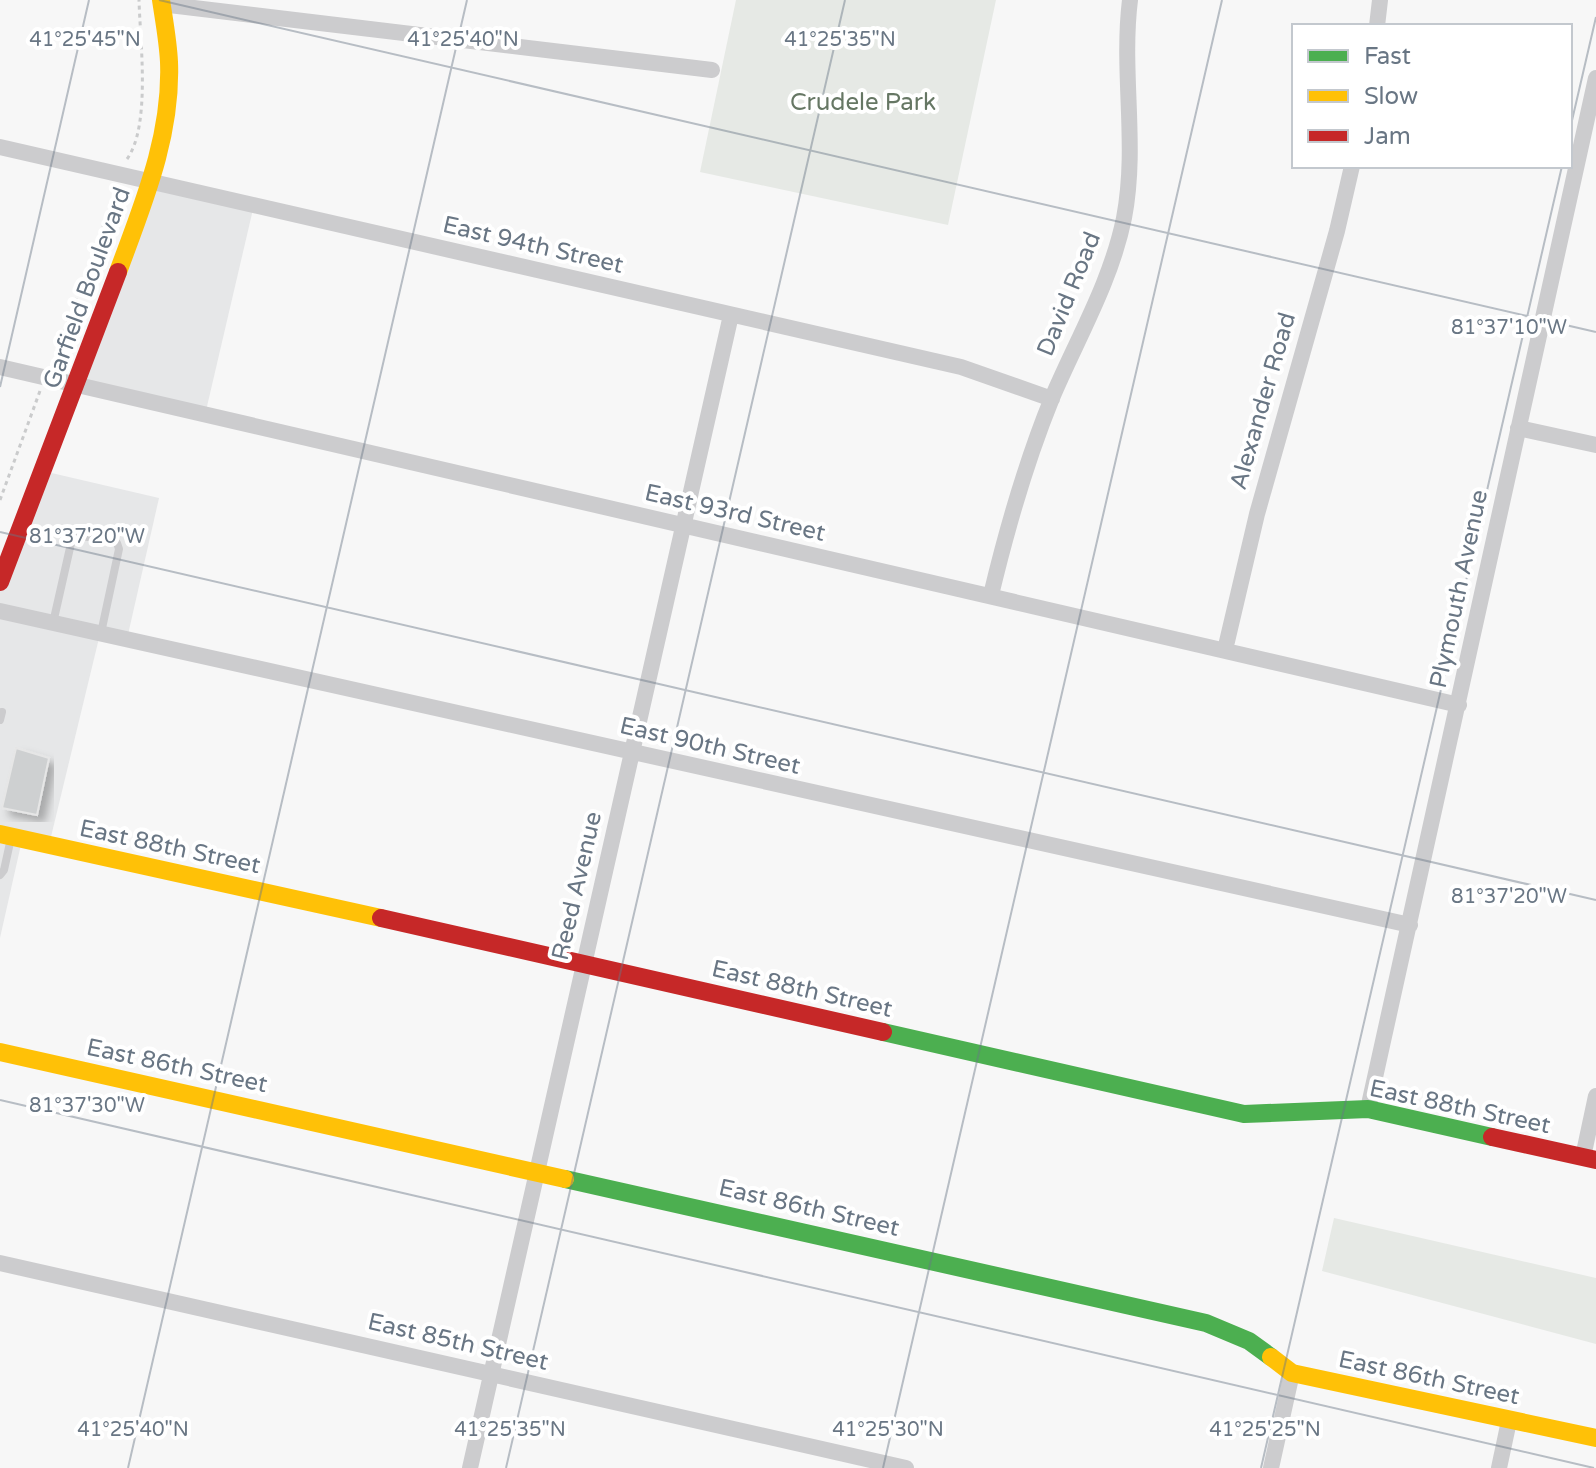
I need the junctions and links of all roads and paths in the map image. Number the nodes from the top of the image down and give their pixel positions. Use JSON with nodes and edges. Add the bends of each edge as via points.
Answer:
{"nodes":[{"id":1,"x":139,"y":0,"type":"edge"},
{"id":2,"x":1130,"y":0,"type":"edge"},
{"id":3,"x":1380,"y":0,"type":"edge"},
{"id":4,"x":161,"y":2,"type":"edge"},
{"id":5,"x":1377,"y":24,"type":"edge"},
{"id":6,"x":712,"y":70,"type":"dead end"},
{"id":7,"x":1596,"y":78,"type":"edge"},
{"id":8,"x":0,"y":147,"type":"edge"},
{"id":9,"x":127,"y":158,"type":"dead end"},
{"id":10,"x":1352,"y":168,"type":"edge"},
{"id":11,"x":152,"y":181,"type":"junction"},
{"id":12,"x":115,"y":197,"type":"dead end"},
{"id":13,"x":731,"y":315,"type":"junction"},
{"id":14,"x":51,"y":366,"type":"dead end"},
{"id":15,"x":0,"y":367,"type":"edge"},
{"id":16,"x":76,"y":385,"type":"junction"},
{"id":17,"x":1052,"y":399,"type":"junction"},
{"id":18,"x":36,"y":401,"type":"dead end"},
{"id":19,"x":1518,"y":428,"type":"junction"},
{"id":20,"x":1596,"y":445,"type":"edge"},
{"id":21,"x":0,"y":500,"type":"edge"},
{"id":22,"x":682,"y":525,"type":"junction"},
{"id":23,"x":88,"y":537,"type":"dead end"},
{"id":24,"x":107,"y":540,"type":"dead end"},
{"id":25,"x":0,"y":582,"type":"edge"},
{"id":26,"x":991,"y":595,"type":"junction"},
{"id":27,"x":0,"y":611,"type":"edge"},
{"id":28,"x":53,"y":623,"type":"junction"},
{"id":29,"x":101,"y":633,"type":"junction"},
{"id":30,"x":1225,"y":650,"type":"junction"},
{"id":31,"x":1459,"y":705,"type":"junction"},
{"id":32,"x":633,"y":753,"type":"junction"},
{"id":33,"x":5,"y":836,"type":"edge"},
{"id":34,"x":0,"y":875,"type":"edge"},
{"id":35,"x":1410,"y":925,"type":"junction"},
{"id":36,"x":584,"y":963,"type":"junction"},
{"id":37,"x":0,"y":1052,"type":"edge"},
{"id":38,"x":1596,"y":1096,"type":"edge"},
{"id":39,"x":1368,"y":1109,"type":"junction"},
{"id":40,"x":1589,"y":1159,"type":"edge"},
{"id":41,"x":537,"y":1171,"type":"junction"},
{"id":42,"x":0,"y":1263,"type":"edge"},
{"id":43,"x":1292,"y":1373,"type":"junction"},
{"id":44,"x":490,"y":1374,"type":"junction"},
{"id":45,"x":1509,"y":1421,"type":"junction"},
{"id":46,"x":1596,"y":1438,"type":"edge"},
{"id":47,"x":470,"y":1468,"type":"edge"},
{"id":48,"x":906,"y":1468,"type":"edge"},
{"id":49,"x":1271,"y":1468,"type":"edge"},
{"id":50,"x":1499,"y":1468,"type":"edge"}],
"edges":[{"from":1,"to":9,"type":"path","via":[[143,90],[134,150]]},
{"from":2,"to":17,"type":"street","name":"David Road","via":[[1130,160],[1124,217],[1103,285]]},
{"from":3,"to":5,"type":"street"},
{"from":4,"to":6,"type":"street"},
{"from":4,"to":11,"type":"street","name":"Garfield Boulevard","via":[[169,62],[166,121]]},
{"from":7,"to":19,"type":"street","name":"Plymouth Avenue"},
{"from":8,"to":11,"type":"street","name":"East 94th Street"},
{"from":10,"to":30,"type":"street","name":"Alexander Road","via":[[1262,492]]},
{"from":11,"to":13,"type":"street","name":"East 94th Street"},
{"from":11,"to":16,"type":"street","name":"Garfield Boulevard"},
{"from":12,"to":14,"type":"path"},
{"from":13,"to":17,"type":"street","name":"East 94th Street","via":[[961,367]]},
{"from":13,"to":22,"type":"street","name":"Reed Avenue"},
{"from":15,"to":16,"type":"street","name":"East 93rd Street"},
{"from":16,"to":22,"type":"street","name":"East 93rd Street"},
{"from":16,"to":25,"type":"street","name":"Garfield Boulevard"},
{"from":17,"to":26,"type":"street","name":"David Road","via":[[1016,500]]},
{"from":18,"to":21,"type":"path"},
{"from":19,"to":20,"type":"street"},
{"from":19,"to":31,"type":"street","name":"Plymouth Avenue"},
{"from":22,"to":26,"type":"street","name":"East 93rd Street"},
{"from":22,"to":32,"type":"street","name":"Reed Avenue"},
{"from":23,"to":28,"type":"lane","via":[[72,539]]},
{"from":24,"to":29,"type":"lane","via":[[119,549]]},
{"from":26,"to":30,"type":"street","name":"East 93rd Street"},
{"from":27,"to":28,"type":"street","name":"East 90th Street"},
{"from":28,"to":29,"type":"street","name":"East 90th Street"},
{"from":29,"to":32,"type":"street","name":"East 90th Street"},
{"from":30,"to":31,"type":"street","name":"East 93rd Street"},
{"from":31,"to":35,"type":"street","name":"Plymouth Avenue"},
{"from":32,"to":35,"type":"street","name":"East 90th Street"},
{"from":32,"to":36,"type":"street","name":"Reed Avenue"},
{"from":33,"to":34,"type":"lane"},
{"from":33,"to":36,"type":"street","name":"East 88th Street"},
{"from":35,"to":39,"type":"street","name":"Plymouth Avenue"},
{"from":36,"to":39,"type":"street","name":"East 88th Street","via":[[1244,1114]]},
{"from":36,"to":41,"type":"street","name":"Reed Avenue"},
{"from":37,"to":41,"type":"street","name":"East 86th Street"},
{"from":38,"to":40,"type":"street"},
{"from":39,"to":40,"type":"street","name":"East 88th Street"},
{"from":41,"to":43,"type":"street","name":"East 86th Street","via":[[1206,1323],[1249,1341]]},
{"from":41,"to":44,"type":"street","name":"Reed Avenue"},
{"from":42,"to":44,"type":"street","name":"East 85th Street"},
{"from":43,"to":45,"type":"street","name":"East 86th Street"},
{"from":43,"to":49,"type":"street"},
{"from":44,"to":47,"type":"street","name":"Reed Avenue"},
{"from":44,"to":48,"type":"street","name":"East 85th Street"},
{"from":45,"to":46,"type":"street","name":"East 86th Street"},
{"from":45,"to":50,"type":"street"}]}
